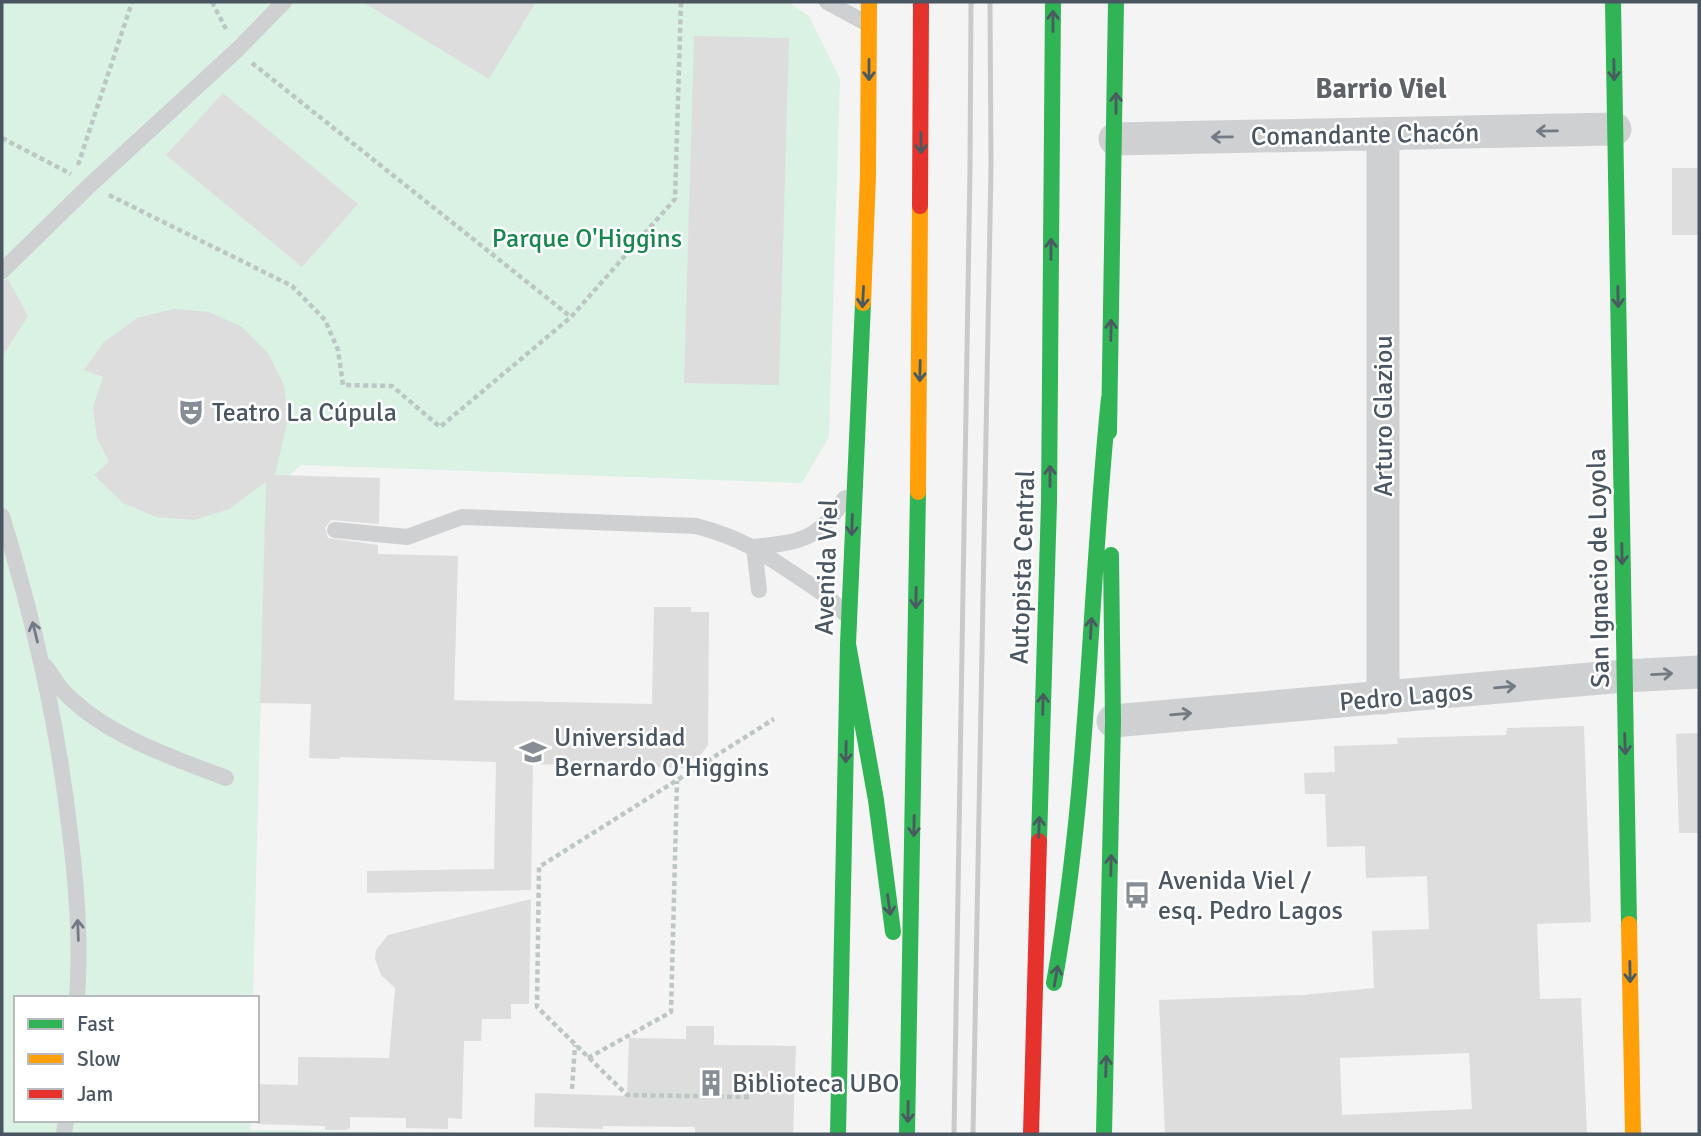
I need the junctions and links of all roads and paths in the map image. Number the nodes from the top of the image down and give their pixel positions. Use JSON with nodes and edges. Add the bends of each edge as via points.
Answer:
{"nodes":[{"id":1,"x":132,"y":2,"type":"edge"},
{"id":2,"x":212,"y":2,"type":"edge"},
{"id":3,"x":284,"y":2,"type":"edge"},
{"id":4,"x":681,"y":2,"type":"edge"},
{"id":5,"x":827,"y":2,"type":"edge"},
{"id":6,"x":869,"y":2,"type":"edge"},
{"id":7,"x":921,"y":2,"type":"edge"},
{"id":8,"x":1053,"y":2,"type":"edge"},
{"id":9,"x":1116,"y":2,"type":"edge"},
{"id":10,"x":1613,"y":2,"type":"edge"},
{"id":11,"x":869,"y":25,"type":"junction"},
{"id":12,"x":237,"y":50,"type":"junction"},
{"id":13,"x":1615,"y":129,"type":"junction"},
{"id":14,"x":1383,"y":134,"type":"junction"},
{"id":15,"x":2,"y":138,"type":"edge"},
{"id":16,"x":1115,"y":139,"type":"junction"},
{"id":17,"x":90,"y":185,"type":"junction"},
{"id":18,"x":2,"y":271,"type":"edge"},
{"id":19,"x":571,"y":317,"type":"junction"},
{"id":20,"x":1109,"y":398,"type":"junction"},
{"id":21,"x":854,"y":476,"type":"junction"},
{"id":22,"x":2,"y":516,"type":"edge"},
{"id":23,"x":335,"y":530,"type":"dead end"},
{"id":24,"x":754,"y":547,"type":"junction"},
{"id":25,"x":759,"y":590,"type":"dead end"},
{"id":26,"x":849,"y":619,"type":"junction"},
{"id":27,"x":848,"y":644,"type":"junction"},
{"id":28,"x":41,"y":659,"type":"junction"},
{"id":29,"x":1699,"y":672,"type":"edge"},
{"id":30,"x":1624,"y":676,"type":"junction"},
{"id":31,"x":1383,"y":698,"type":"junction"},
{"id":32,"x":774,"y":719,"type":"dead end"},
{"id":33,"x":1113,"y":721,"type":"junction"},
{"id":34,"x":226,"y":778,"type":"dead end"},
{"id":35,"x":677,"y":780,"type":"junction"},
{"id":36,"x":76,"y":996,"type":"edge"},
{"id":37,"x":909,"y":1041,"type":"junction"},
{"id":38,"x":575,"y":1044,"type":"junction"},
{"id":39,"x":588,"y":1058,"type":"junction"},
{"id":40,"x":572,"y":1089,"type":"dead end"},
{"id":41,"x":1032,"y":1091,"type":"junction"},
{"id":42,"x":749,"y":1097,"type":"dead end"},
{"id":43,"x":838,"y":1134,"type":"edge"},
{"id":44,"x":907,"y":1134,"type":"edge"},
{"id":45,"x":1031,"y":1134,"type":"edge"},
{"id":46,"x":1104,"y":1134,"type":"edge"},
{"id":47,"x":1633,"y":1134,"type":"edge"}],
"edges":[{"from":1,"to":15,"type":"path","via":[[75,176]]},
{"from":2,"to":12,"type":"path"},
{"from":3,"to":12,"type":"lane"},
{"from":4,"to":19,"type":"path","via":[[675,199]]},
{"from":5,"to":11,"type":"lane"},
{"from":6,"to":11,"type":"main road","name":"Avenida Viel"},
{"from":7,"to":37,"type":"main road","one_way":true},
{"from":41,"to":8,"type":"main road","name":"Autopista Central","one_way":true,"via":[[1049,502]]},
{"from":16,"to":9,"type":"main road","one_way":true},
{"from":10,"to":13,"type":"main road","name":"San Ignacio de Loyola","one_way":true},
{"from":11,"to":21,"type":"main road","name":"Avenida Viel","one_way":true,"via":[[868,176]]},
{"from":12,"to":17,"type":"lane"},
{"from":12,"to":19,"type":"path"},
{"from":13,"to":14,"type":"street","name":"Comandante Chacón","one_way":true},
{"from":13,"to":30,"type":"main road","name":"San Ignacio de Loyola","one_way":true},
{"from":14,"to":16,"type":"street","name":"Comandante Chacón","one_way":true},
{"from":14,"to":31,"type":"street","name":"Arturo Glaziou"},
{"from":20,"to":16,"type":"main road","one_way":true},
{"from":17,"to":18,"type":"lane"},
{"from":17,"to":19,"type":"path","via":[[292,286],[325,320],[338,350],[343,385],[392,386],[440,427]]},
{"from":20,"to":33,"type":"main road"},
{"from":41,"to":20,"type":"main road","one_way":true,"via":[[1073,860]]},
{"from":21,"to":24,"type":"lane","via":[[834,514],[815,533],[800,541]]},
{"from":21,"to":26,"type":"main road","name":"Avenida Viel","one_way":true},
{"from":28,"to":22,"type":"lane","one_way":true},
{"from":23,"to":24,"type":"lane","via":[[407,537],[462,517],[668,524],[730,535]]},
{"from":24,"to":25,"type":"lane"},
{"from":24,"to":26,"type":"lane","via":[[813,585]]},
{"from":26,"to":27,"type":"main road","name":"Avenida Viel"},
{"from":27,"to":37,"type":"main road","one_way":true,"via":[[876,800]]},
{"from":27,"to":43,"type":"main road","name":"Avenida Viel","one_way":true},
{"from":28,"to":34,"type":"lane","via":[[64,692],[89,714],[146,745]]},
{"from":36,"to":28,"type":"lane","one_way":true,"via":[[77,892],[64,782]]},
{"from":30,"to":29,"type":"street","name":"Pedro Lagos","one_way":true},
{"from":31,"to":30,"type":"street","name":"Pedro Lagos","one_way":true},
{"from":30,"to":47,"type":"main road","name":"San Ignacio de Loyola","one_way":true},
{"from":33,"to":31,"type":"street","name":"Pedro Lagos","one_way":true},
{"from":32,"to":35,"type":"path"},
{"from":46,"to":33,"type":"main road","one_way":true},
{"from":35,"to":38,"type":"path","via":[[539,867],[537,1007]]},
{"from":35,"to":39,"type":"path","via":[[671,1012]]},
{"from":37,"to":44,"type":"main road","one_way":true},
{"from":38,"to":39,"type":"path"},
{"from":38,"to":40,"type":"path"},
{"from":39,"to":42,"type":"path","via":[[627,1095]]},
{"from":41,"to":45,"type":"main road","name":"Autopista Central"}]}
